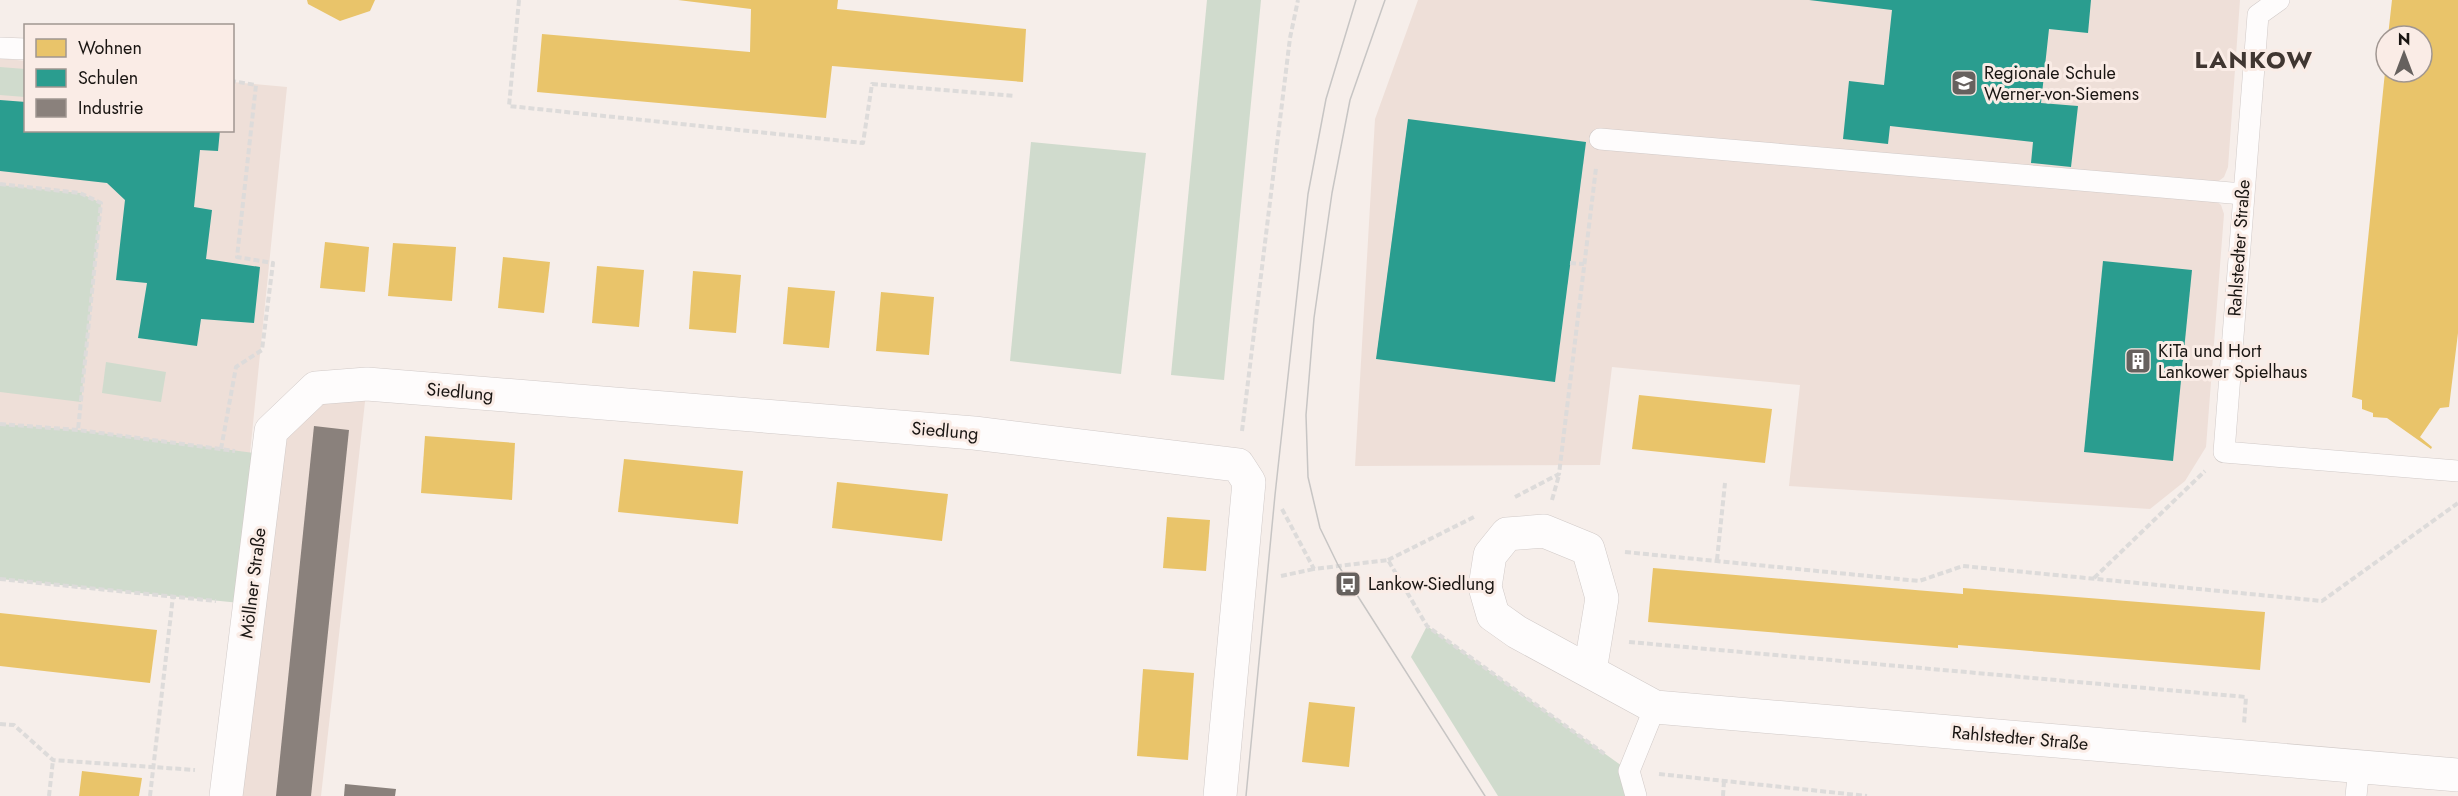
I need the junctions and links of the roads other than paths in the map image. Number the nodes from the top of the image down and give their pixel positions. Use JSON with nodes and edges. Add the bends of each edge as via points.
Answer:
{"nodes":[{"id":1,"x":2279,"y":0,"type":"edge"},
{"id":2,"x":0,"y":48,"type":"edge"},
{"id":3,"x":24,"y":49,"type":"edge"},
{"id":4,"x":1600,"y":139,"type":"road end"},
{"id":5,"x":2243,"y":194,"type":"junction"},
{"id":6,"x":316,"y":387,"type":"joint"},
{"id":7,"x":2458,"y":471,"type":"edge"},
{"id":8,"x":1590,"y":671,"type":"junction"},
{"id":9,"x":1655,"y":707,"type":"junction"},
{"id":10,"x":2458,"y":775,"type":"edge"},
{"id":11,"x":2358,"y":782,"type":"edge"},
{"id":12,"x":227,"y":784,"type":"edge"},
{"id":13,"x":1220,"y":796,"type":"edge"},
{"id":14,"x":1636,"y":796,"type":"edge"}],
"edges":[{"from":1,"to":5,"type":"lane","name":"Rahlstedter Straße","via":[[2258,15]]},
{"from":2,"to":3,"type":"lane"},
{"from":4,"to":5,"type":"lane"},
{"from":5,"to":7,"type":"lane","name":"Rahlstedter Straße","via":[[2224,452]]},
{"from":6,"to":12,"type":"street","name":"Möllner Straße","via":[[271,431]]},
{"from":6,"to":13,"type":"street","name":"Siedlung","via":[[367,384],[962,432],[1238,465],[1249,482]]},
{"from":8,"to":8,"type":"street","name":"Rahlstedter Straße","via":[[1602,598],[1588,549],[1544,531],[1507,534],[1490,555],[1485,587],[1493,615]]},
{"from":8,"to":9,"type":"street","name":"Rahlstedter Straße"},
{"from":9,"to":11,"type":"street","name":"Rahlstedter Straße","via":[[2241,757]]},
{"from":9,"to":14,"type":"lane","via":[[1629,771]]},
{"from":10,"to":11,"type":"street","name":"Rahlstedter Straße"}]}
